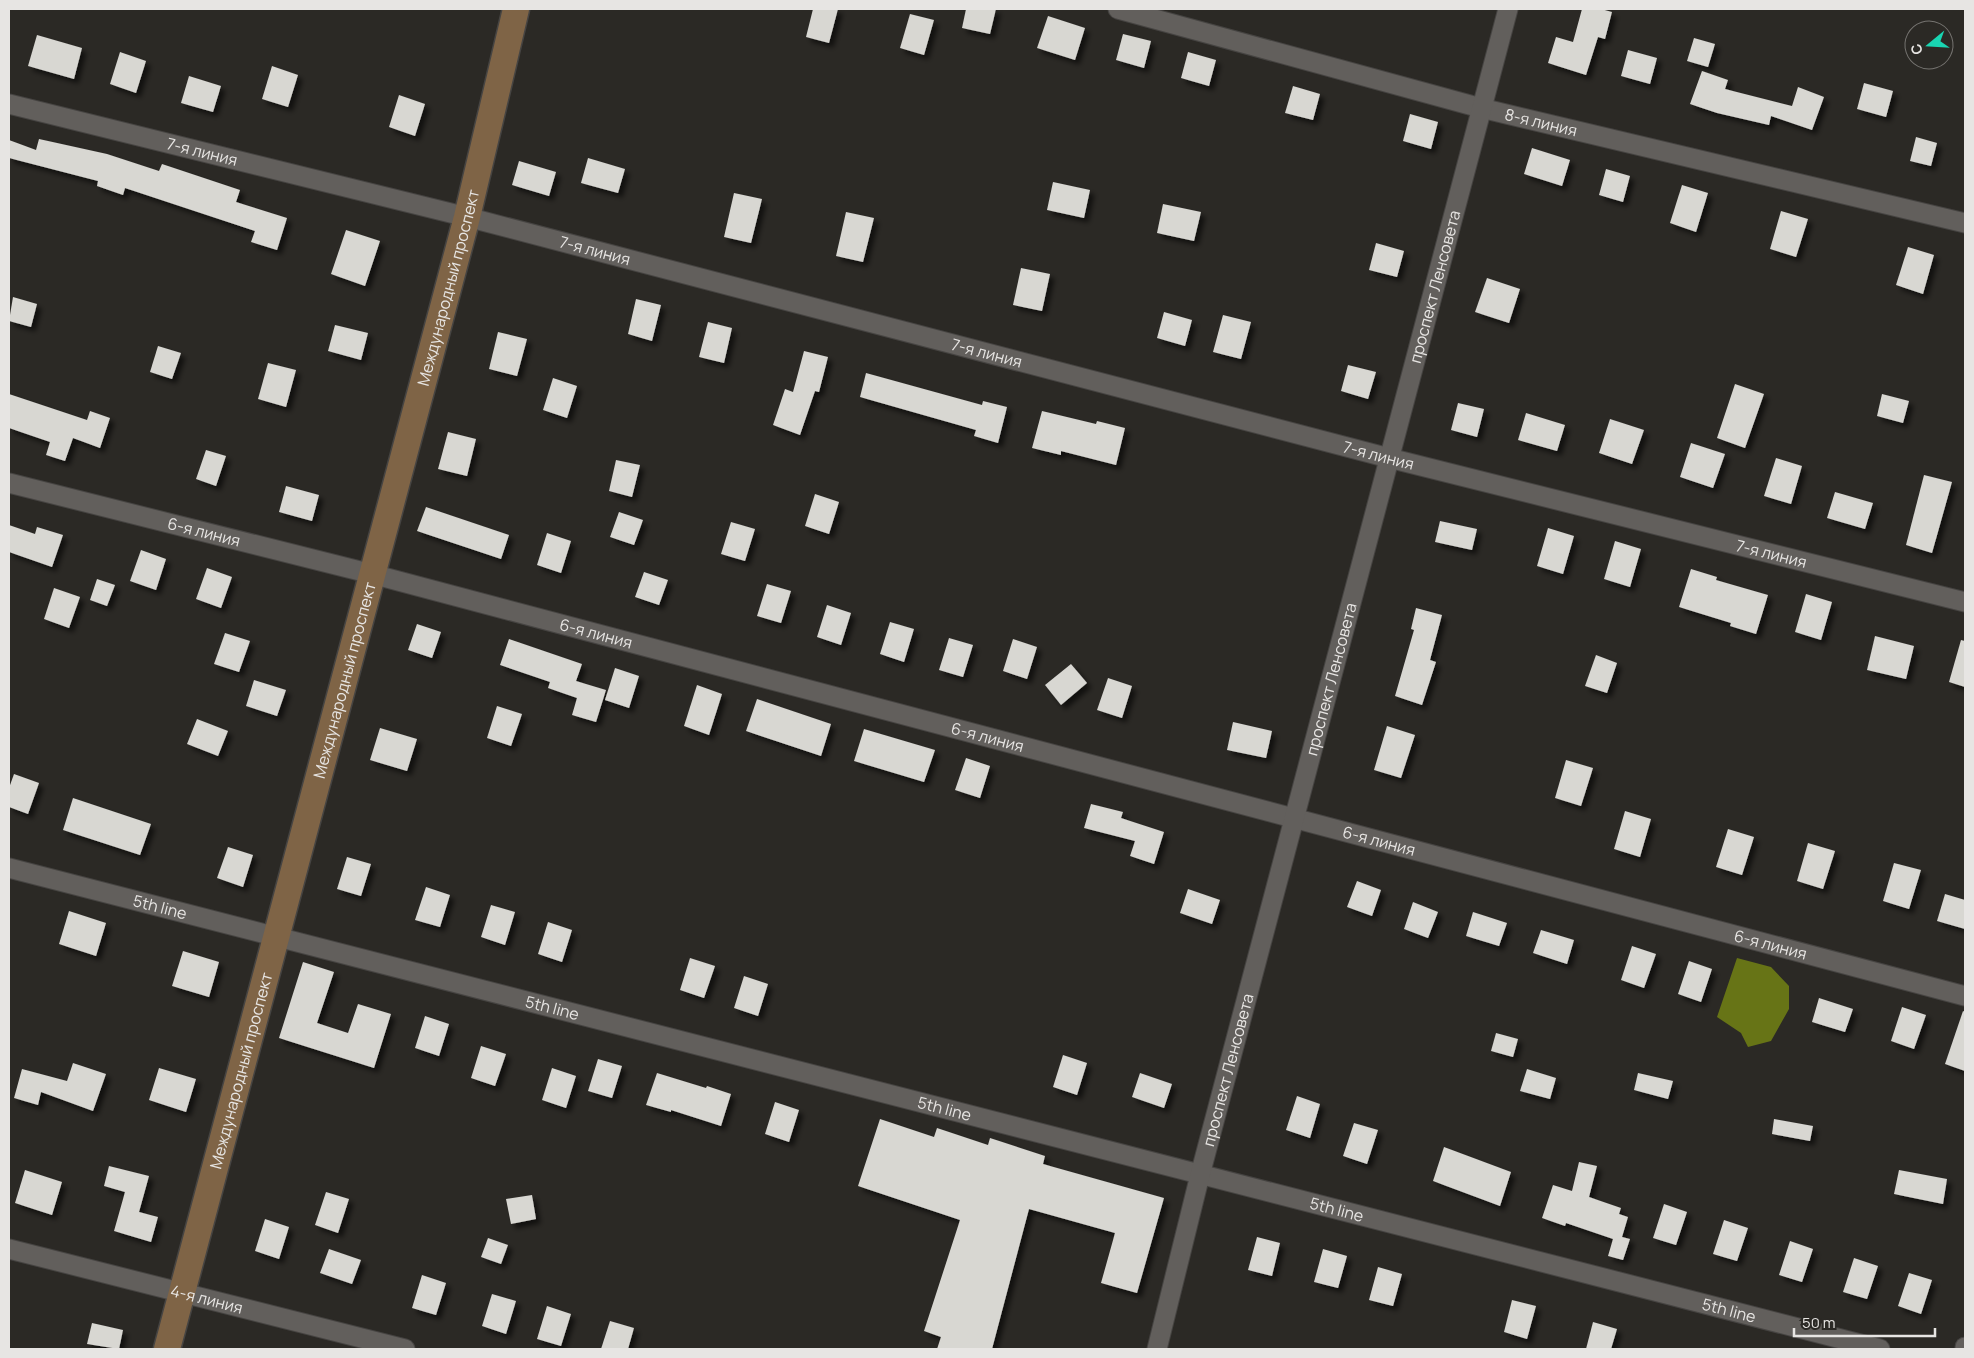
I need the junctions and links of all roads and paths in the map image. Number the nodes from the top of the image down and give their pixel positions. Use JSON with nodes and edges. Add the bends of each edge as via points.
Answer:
{"nodes":[{"id":1,"x":516,"y":9,"type":"edge"},
{"id":2,"x":1118,"y":9,"type":"edge"},
{"id":3,"x":1508,"y":9,"type":"edge"},
{"id":4,"x":9,"y":104,"type":"edge"},
{"id":5,"x":1481,"y":108,"type":"junction"},
{"id":6,"x":467,"y":217,"type":"junction"},
{"id":7,"x":1965,"y":224,"type":"edge"},
{"id":8,"x":1389,"y":458,"type":"junction"},
{"id":9,"x":9,"y":483,"type":"edge"},
{"id":10,"x":372,"y":574,"type":"junction"},
{"id":11,"x":1965,"y":602,"type":"edge"},
{"id":12,"x":1295,"y":819,"type":"junction"},
{"id":13,"x":9,"y":868,"type":"edge"},
{"id":14,"x":276,"y":938,"type":"junction"},
{"id":15,"x":1965,"y":996,"type":"edge"},
{"id":16,"x":1200,"y":1176,"type":"junction"},
{"id":17,"x":9,"y":1249,"type":"edge"},
{"id":18,"x":182,"y":1293,"type":"junction"},
{"id":19,"x":167,"y":1349,"type":"edge"},
{"id":20,"x":405,"y":1349,"type":"edge"},
{"id":21,"x":1157,"y":1349,"type":"edge"},
{"id":22,"x":1880,"y":1349,"type":"edge"}],
"edges":[{"from":1,"to":6,"type":"street","name":"Международный проспект"},
{"from":2,"to":5,"type":"street","name":"8-я линия"},
{"from":3,"to":5,"type":"street","name":"проспект Ленсовета"},
{"from":4,"to":6,"type":"street","name":"7-я линия"},
{"from":5,"to":7,"type":"street","name":"8-я линия"},
{"from":5,"to":8,"type":"street","name":"проспект Ленсовета"},
{"from":6,"to":8,"type":"street","name":"7-я линия"},
{"from":6,"to":10,"type":"street","name":"Международный проспект"},
{"from":8,"to":11,"type":"street","name":"7-я линия"},
{"from":8,"to":12,"type":"street","name":"проспект Ленсовета"},
{"from":9,"to":10,"type":"street","name":"6-я линия"},
{"from":10,"to":12,"type":"street","name":"6-я линия"},
{"from":10,"to":14,"type":"street","name":"Международный проспект"},
{"from":12,"to":15,"type":"street","name":"6-я линия"},
{"from":12,"to":16,"type":"street","name":"проспект Ленсовета"},
{"from":13,"to":14,"type":"street","name":"5th line"},
{"from":14,"to":16,"type":"street","name":"5th line"},
{"from":14,"to":18,"type":"street","name":"Международный проспект"},
{"from":16,"to":21,"type":"street","name":"проспект Ленсовета"},
{"from":16,"to":22,"type":"street","name":"5th line"},
{"from":17,"to":18,"type":"street","name":"4-я линия"},
{"from":18,"to":19,"type":"street","name":"Международный проспект"},
{"from":18,"to":20,"type":"street","name":"4-я линия"}]}
